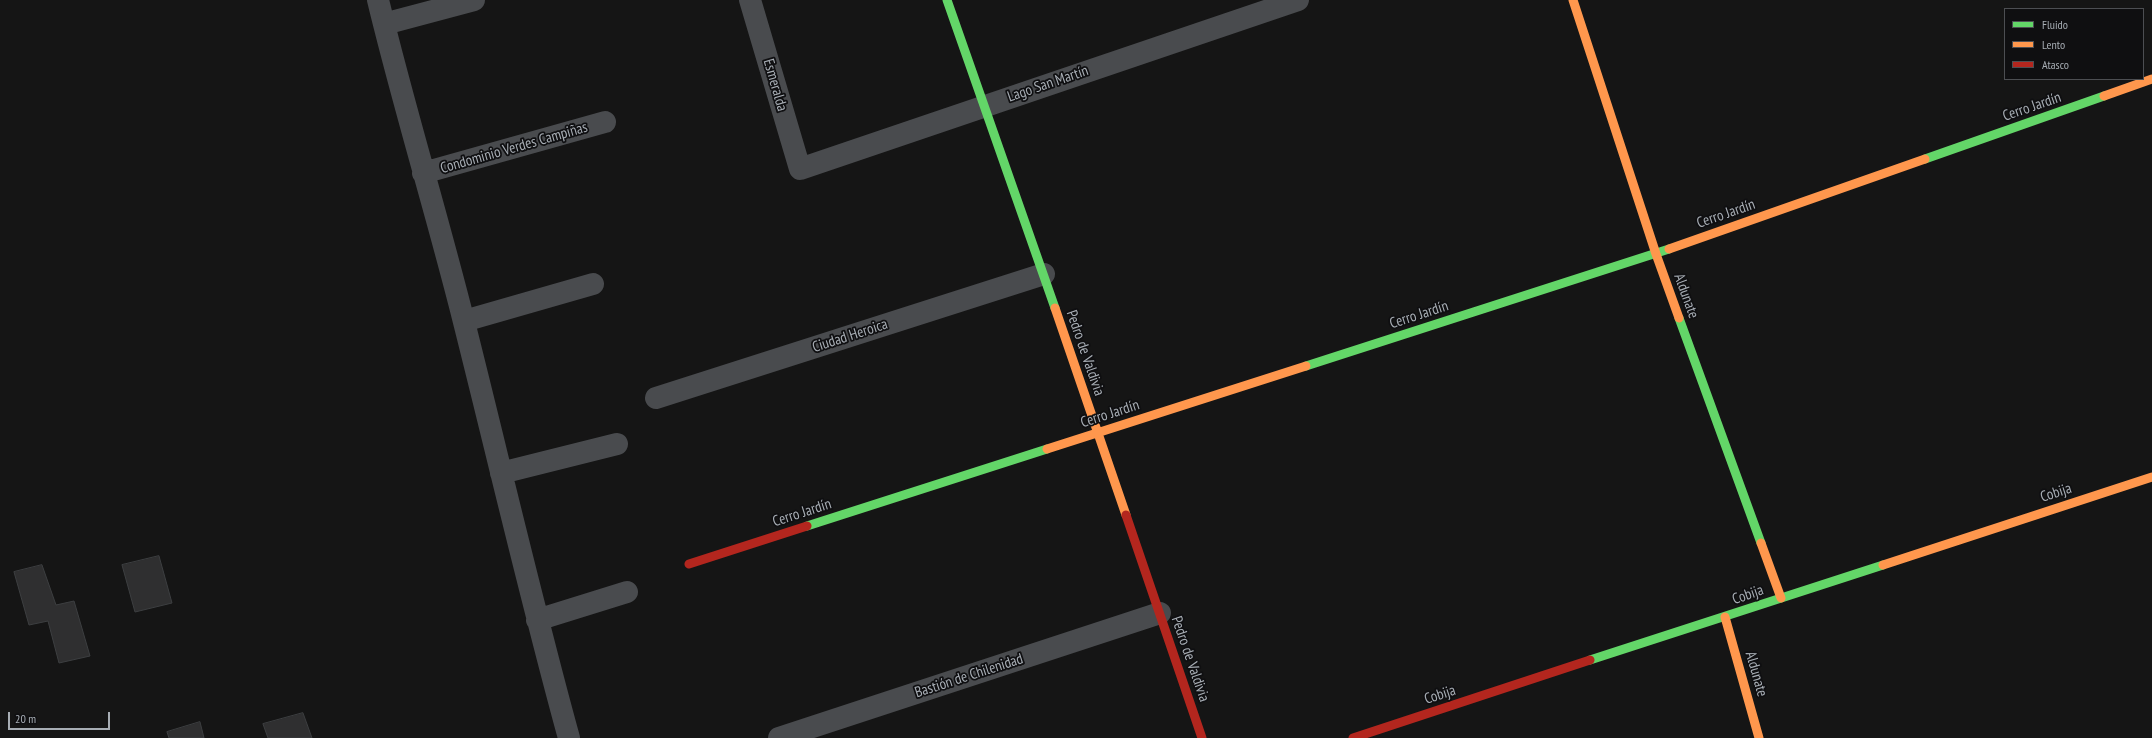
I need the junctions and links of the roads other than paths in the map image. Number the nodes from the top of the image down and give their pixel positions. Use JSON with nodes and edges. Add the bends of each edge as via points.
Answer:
{"nodes":[{"id":1,"x":378,"y":0,"type":"edge"},
{"id":2,"x":474,"y":0,"type":"edge"},
{"id":3,"x":750,"y":0,"type":"edge"},
{"id":4,"x":947,"y":0,"type":"edge"},
{"id":5,"x":1298,"y":0,"type":"edge"},
{"id":6,"x":1573,"y":0,"type":"edge"},
{"id":7,"x":384,"y":24,"type":"junction"},
{"id":8,"x":2152,"y":79,"type":"edge"},
{"id":9,"x":984,"y":106,"type":"junction"},
{"id":10,"x":605,"y":122,"type":"dead end"},
{"id":11,"x":800,"y":169,"type":"joint"},
{"id":12,"x":423,"y":173,"type":"junction"},
{"id":13,"x":1656,"y":254,"type":"junction"},
{"id":14,"x":1044,"y":274,"type":"junction"},
{"id":15,"x":593,"y":284,"type":"dead end"},
{"id":16,"x":464,"y":321,"type":"junction"},
{"id":17,"x":656,"y":398,"type":"dead end"},
{"id":18,"x":1097,"y":433,"type":"junction"},
{"id":19,"x":617,"y":444,"type":"dead end"},
{"id":20,"x":501,"y":473,"type":"junction"},
{"id":21,"x":2152,"y":477,"type":"edge"},
{"id":22,"x":689,"y":564,"type":"dead end"},
{"id":23,"x":627,"y":592,"type":"dead end"},
{"id":24,"x":1780,"y":598,"type":"junction"},
{"id":25,"x":1160,"y":613,"type":"junction"},
{"id":26,"x":1725,"y":617,"type":"junction"},
{"id":27,"x":536,"y":620,"type":"junction"},
{"id":28,"x":569,"y":738,"type":"edge"},
{"id":29,"x":779,"y":738,"type":"edge"},
{"id":30,"x":1202,"y":738,"type":"edge"},
{"id":31,"x":1353,"y":738,"type":"edge"},
{"id":32,"x":1759,"y":738,"type":"edge"}],
"edges":[{"from":1,"to":7,"type":"street","name":"Condominio Verdes Campiñas"},
{"from":2,"to":7,"type":"street"},
{"from":3,"to":11,"type":"street","name":"Esmeralda"},
{"from":4,"to":9,"type":"street","name":"Pedro de Valdivia"},
{"from":5,"to":9,"type":"street","name":"Lago San Martín"},
{"from":6,"to":13,"type":"street","name":"Aldunate"},
{"from":7,"to":12,"type":"street","name":"Condominio Verdes Campiñas"},
{"from":8,"to":13,"type":"street","name":"Cerro Jardín"},
{"from":9,"to":11,"type":"street","name":"Lago San Martín"},
{"from":9,"to":14,"type":"street","name":"Pedro de Valdivia"},
{"from":10,"to":12,"type":"street","name":"Condominio Verdes Campiñas"},
{"from":12,"to":16,"type":"street","name":"Condominio Verdes Campiñas"},
{"from":13,"to":18,"type":"street","name":"Cerro Jardín"},
{"from":13,"to":24,"type":"street","name":"Aldunate"},
{"from":14,"to":17,"type":"street","name":"Ciudad Heroica"},
{"from":14,"to":18,"type":"street","name":"Pedro de Valdivia"},
{"from":15,"to":16,"type":"street"},
{"from":16,"to":20,"type":"street","name":"Condominio Verdes Campiñas"},
{"from":18,"to":22,"type":"street","name":"Cerro Jardín"},
{"from":18,"to":25,"type":"street","name":"Pedro de Valdivia"},
{"from":19,"to":20,"type":"street"},
{"from":20,"to":27,"type":"street","name":"Condominio Verdes Campiñas"},
{"from":21,"to":24,"type":"street","name":"Cobija"},
{"from":23,"to":27,"type":"street"},
{"from":24,"to":26,"type":"street","name":"Cobija"},
{"from":25,"to":29,"type":"street","name":"Bastión de Chilenidad"},
{"from":25,"to":30,"type":"street","name":"Pedro de Valdivia"},
{"from":26,"to":31,"type":"street","name":"Cobija"},
{"from":26,"to":32,"type":"street","name":"Aldunate"},
{"from":27,"to":28,"type":"street","name":"Condominio Verdes Campiñas"}]}
